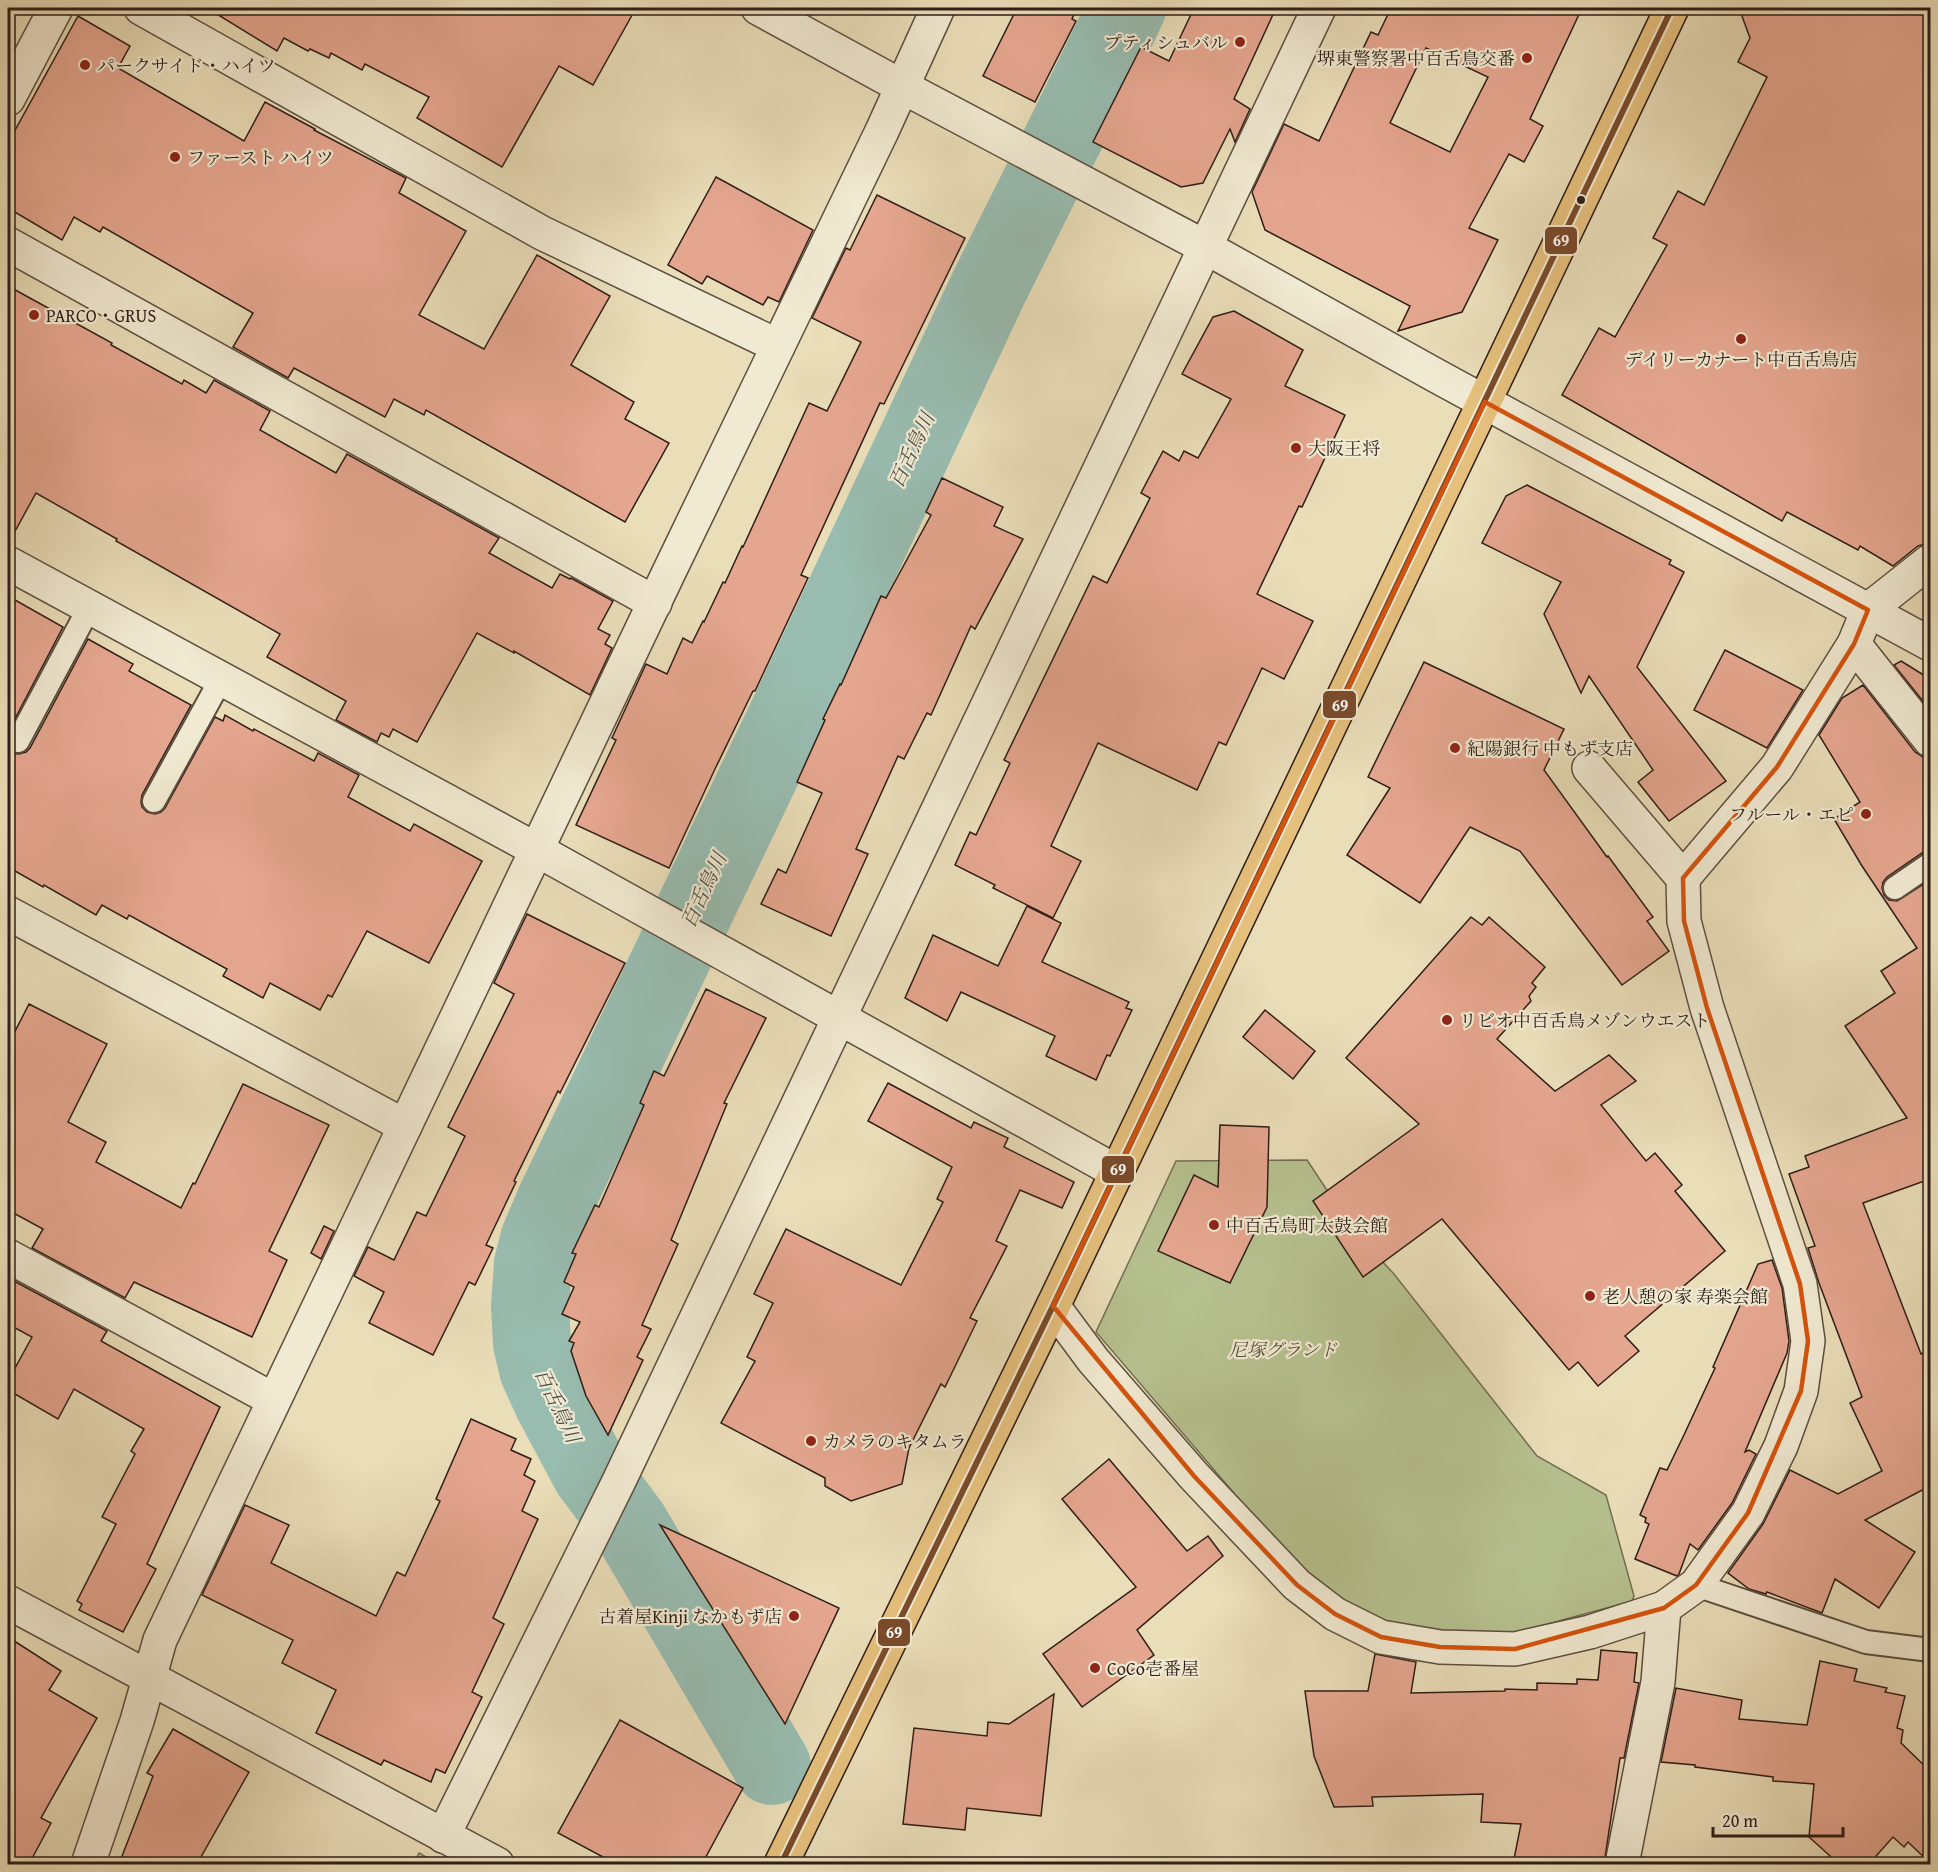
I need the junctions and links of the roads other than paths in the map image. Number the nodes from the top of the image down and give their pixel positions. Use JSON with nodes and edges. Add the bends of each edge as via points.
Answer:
{"nodes":[{"id":1,"x":56,"y":8,"type":"edge"},
{"id":2,"x":141,"y":8,"type":"edge"},
{"id":3,"x":758,"y":8,"type":"edge"},
{"id":4,"x":938,"y":8,"type":"edge"},
{"id":5,"x":1319,"y":8,"type":"edge"},
{"id":6,"x":1672,"y":8,"type":"edge"},
{"id":7,"x":901,"y":86,"type":"junction"},
{"id":8,"x":8,"y":99,"type":"edge"},
{"id":9,"x":8,"y":244,"type":"edge"},
{"id":10,"x":1205,"y":247,"type":"junction"},
{"id":11,"x":778,"y":346,"type":"junction"},
{"id":12,"x":1485,"y":402,"type":"junction"},
{"id":13,"x":1930,"y":561,"type":"edge"},
{"id":14,"x":8,"y":563,"type":"edge"},
{"id":15,"x":655,"y":603,"type":"junction"},
{"id":16,"x":89,"y":608,"type":"junction"},
{"id":17,"x":1868,"y":610,"type":"junction"},
{"id":18,"x":1854,"y":644,"type":"junction"},
{"id":19,"x":1930,"y":644,"type":"edge"},
{"id":20,"x":221,"y":679,"type":"junction"},
{"id":21,"x":1930,"y":740,"type":"edge"},
{"id":22,"x":18,"y":741,"type":"dead end"},
{"id":23,"x":1589,"y":768,"type":"dead end"},
{"id":24,"x":154,"y":801,"type":"dead end"},
{"id":25,"x":537,"y":850,"type":"junction"},
{"id":26,"x":1930,"y":864,"type":"edge"},
{"id":27,"x":1683,"y":878,"type":"junction"},
{"id":28,"x":1895,"y":888,"type":"dead end"},
{"id":29,"x":8,"y":913,"type":"edge"},
{"id":30,"x":839,"y":1017,"type":"junction"},
{"id":31,"x":405,"y":1126,"type":"junction"},
{"id":32,"x":1117,"y":1172,"type":"junction"},
{"id":33,"x":8,"y":1256,"type":"edge"},
{"id":34,"x":1053,"y":1306,"type":"junction"},
{"id":35,"x":274,"y":1400,"type":"junction"},
{"id":36,"x":1696,"y":1585,"type":"junction"},
{"id":37,"x":8,"y":1602,"type":"edge"},
{"id":38,"x":1664,"y":1608,"type":"junction"},
{"id":39,"x":1930,"y":1650,"type":"edge"},
{"id":40,"x":149,"y":1679,"type":"junction"},
{"id":41,"x":443,"y":1836,"type":"junction"},
{"id":42,"x":88,"y":1864,"type":"edge"},
{"id":43,"x":497,"y":1864,"type":"edge"},
{"id":44,"x":781,"y":1864,"type":"edge"},
{"id":45,"x":1622,"y":1864,"type":"edge"}],
"edges":[{"from":1,"to":8,"type":"street"},
{"from":2,"to":11,"type":"street","via":[[542,233]]},
{"from":3,"to":7,"type":"street"},
{"from":4,"to":7,"type":"street"},
{"from":5,"to":10,"type":"street"},
{"from":6,"to":12,"type":"highway"},
{"from":7,"to":10,"type":"street"},
{"from":7,"to":11,"type":"street"},
{"from":9,"to":15,"type":"street"},
{"from":10,"to":12,"type":"street"},
{"from":10,"to":30,"type":"street"},
{"from":11,"to":15,"type":"street"},
{"from":12,"to":17,"type":"street"},
{"from":12,"to":32,"type":"highway"},
{"from":13,"to":17,"type":"street"},
{"from":14,"to":16,"type":"street"},
{"from":15,"to":25,"type":"street"},
{"from":16,"to":20,"type":"street"},
{"from":16,"to":22,"type":"lane"},
{"from":17,"to":18,"type":"street"},
{"from":17,"to":19,"type":"street"},
{"from":18,"to":21,"type":"street"},
{"from":18,"to":27,"type":"street","via":[[1777,767]]},
{"from":20,"to":24,"type":"lane"},
{"from":20,"to":25,"type":"street"},
{"from":23,"to":27,"type":"street"},
{"from":25,"to":30,"type":"street"},
{"from":25,"to":31,"type":"street"},
{"from":26,"to":28,"type":"lane"},
{"from":27,"to":36,"type":"street","via":[[1686,932],[1707,1008],[1800,1284],[1808,1341],[1802,1391],[1781,1446],[1748,1513]]},
{"from":29,"to":31,"type":"street"},
{"from":30,"to":32,"type":"street"},
{"from":30,"to":41,"type":"street","via":[[619,1481]]},
{"from":31,"to":35,"type":"street"},
{"from":32,"to":34,"type":"highway"},
{"from":33,"to":35,"type":"street"},
{"from":34,"to":38,"type":"street","via":[[1093,1360],[1297,1585],[1335,1614],[1381,1637],[1440,1647],[1515,1649],[1590,1632]]},
{"from":34,"to":44,"type":"highway"},
{"from":35,"to":40,"type":"street","via":[[160,1640]]},
{"from":36,"to":38,"type":"street"},
{"from":36,"to":39,"type":"lane","via":[[1866,1642]]},
{"from":37,"to":40,"type":"street"},
{"from":38,"to":45,"type":"street","via":[[1658,1682]]},
{"from":40,"to":41,"type":"street"},
{"from":40,"to":42,"type":"street"},
{"from":41,"to":43,"type":"street"}]}
